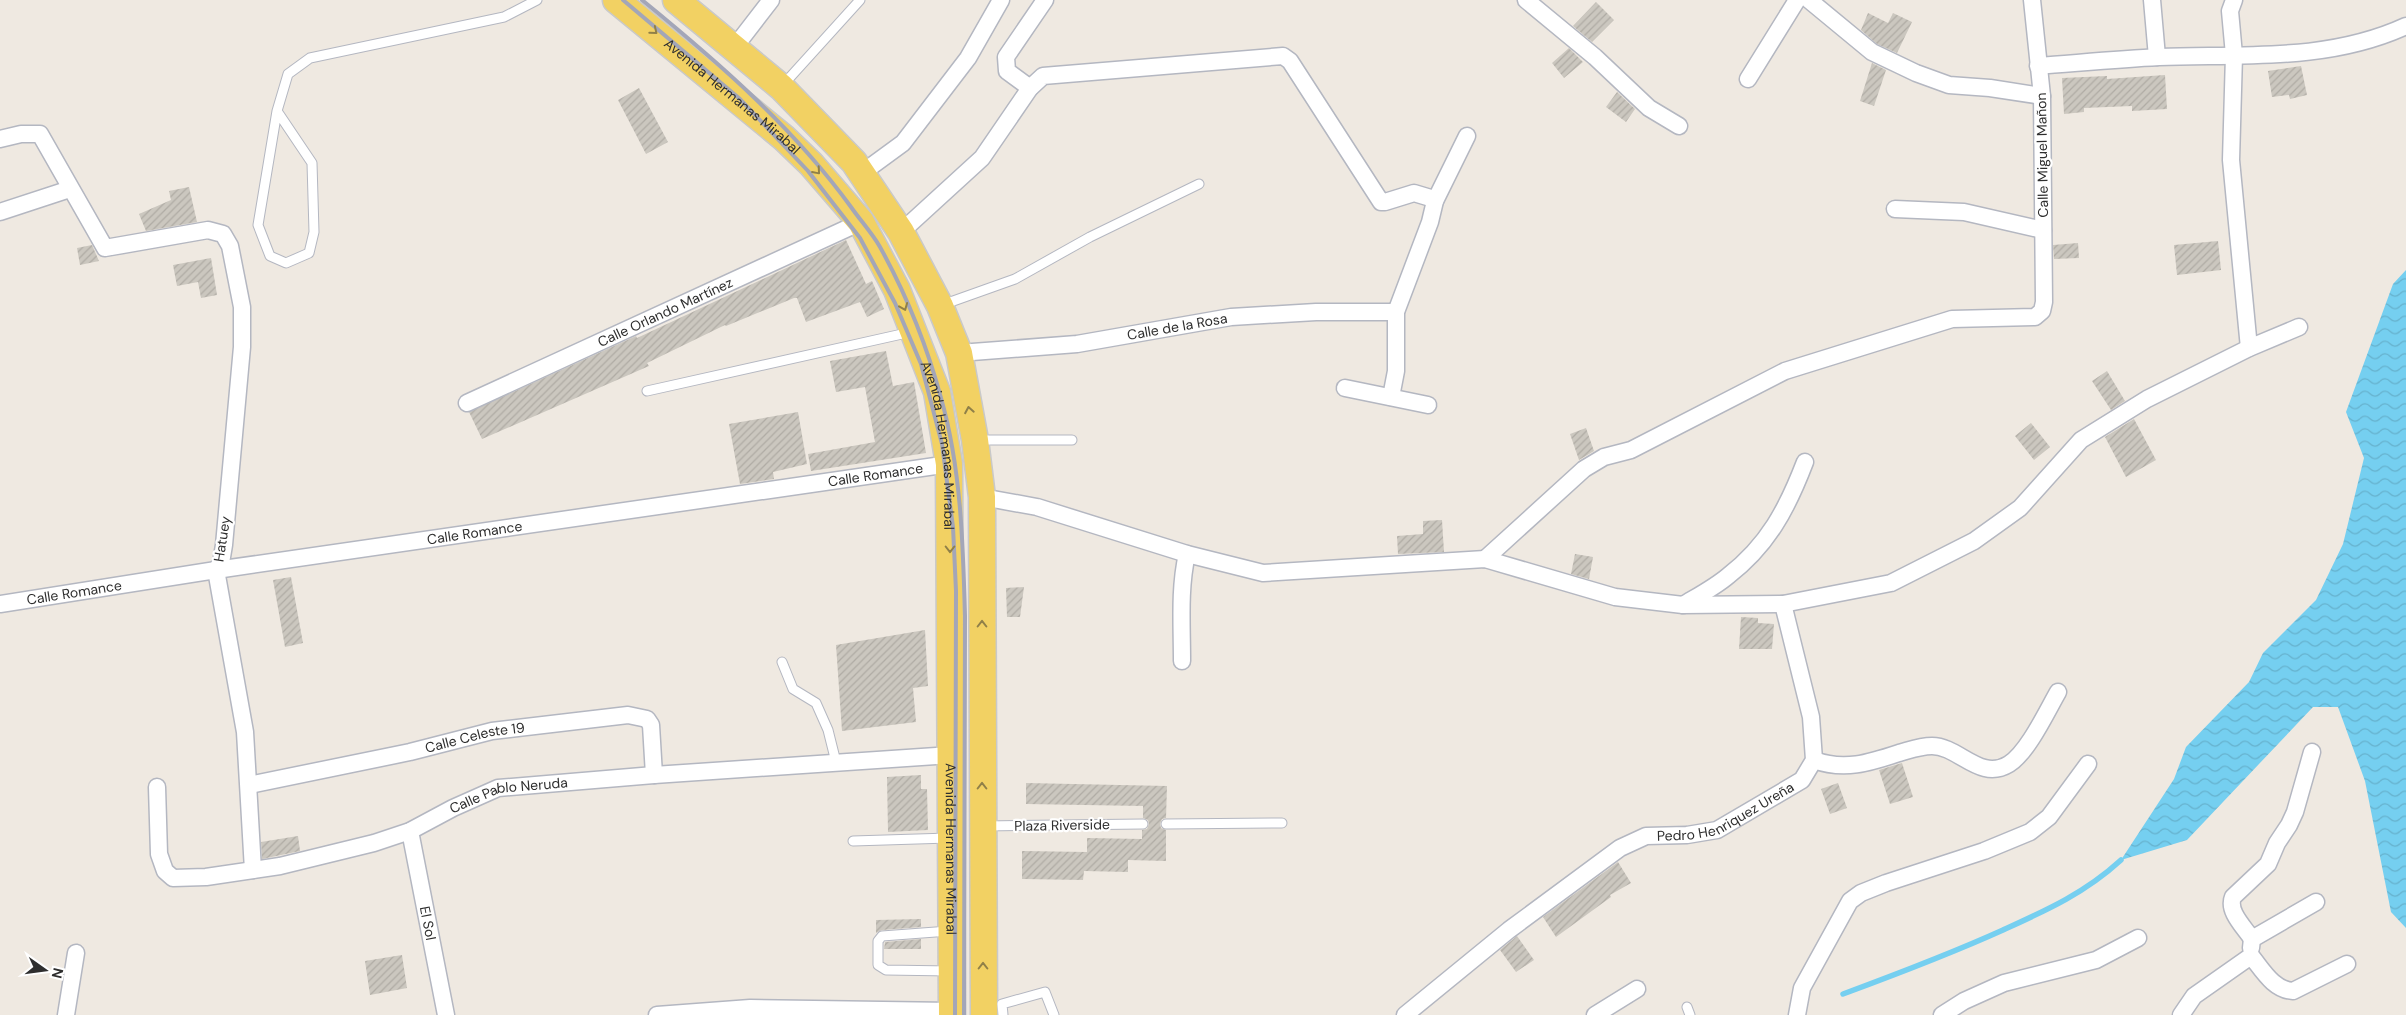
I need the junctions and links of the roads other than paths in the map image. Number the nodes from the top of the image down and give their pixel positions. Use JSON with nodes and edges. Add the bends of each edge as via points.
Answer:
{"nodes":[{"id":1,"x":537,"y":0,"type":"edge"},
{"id":2,"x":616,"y":0,"type":"edge"},
{"id":3,"x":676,"y":0,"type":"edge"},
{"id":4,"x":771,"y":0,"type":"edge"},
{"id":5,"x":860,"y":0,"type":"edge"},
{"id":6,"x":1001,"y":0,"type":"edge"},
{"id":7,"x":1045,"y":0,"type":"edge"},
{"id":8,"x":1526,"y":0,"type":"edge"},
{"id":9,"x":1797,"y":0,"type":"edge"},
{"id":10,"x":1809,"y":0,"type":"edge"},
{"id":11,"x":2032,"y":0,"type":"edge"},
{"id":12,"x":2152,"y":0,"type":"edge"},
{"id":13,"x":2234,"y":0,"type":"edge"},
{"id":14,"x":2406,"y":26,"type":"edge"},
{"id":15,"x":734,"y":48,"type":"junction"},
{"id":16,"x":2234,"y":55,"type":"junction"},
{"id":17,"x":2157,"y":57,"type":"junction"},
{"id":18,"x":2038,"y":66,"type":"junction"},
{"id":19,"x":1748,"y":79,"type":"dead end"},
{"id":20,"x":781,"y":87,"type":"junction"},
{"id":21,"x":1030,"y":88,"type":"junction"},
{"id":22,"x":2042,"y":96,"type":"junction"},
{"id":23,"x":277,"y":111,"type":"junction"},
{"id":24,"x":1679,"y":126,"type":"dead end"},
{"id":25,"x":1467,"y":136,"type":"dead end"},
{"id":26,"x":0,"y":139,"type":"edge"},
{"id":27,"x":862,"y":173,"type":"junction"},
{"id":28,"x":1199,"y":184,"type":"dead end"},
{"id":29,"x":70,"y":189,"type":"junction"},
{"id":30,"x":1435,"y":201,"type":"junction"},
{"id":31,"x":1896,"y":209,"type":"dead end"},
{"id":32,"x":0,"y":212,"type":"edge"},
{"id":33,"x":862,"y":222,"type":"junction"},
{"id":34,"x":2043,"y":230,"type":"junction"},
{"id":35,"x":901,"y":232,"type":"junction"},
{"id":36,"x":940,"y":306,"type":"junction"},
{"id":37,"x":1396,"y":312,"type":"junction"},
{"id":38,"x":2299,"y":327,"type":"dead end"},
{"id":39,"x":914,"y":332,"type":"junction"},
{"id":40,"x":2250,"y":348,"type":"junction"},
{"id":41,"x":959,"y":353,"type":"junction"},
{"id":42,"x":1344,"y":388,"type":"dead end"},
{"id":43,"x":647,"y":391,"type":"dead end"},
{"id":44,"x":1391,"y":397,"type":"junction"},
{"id":45,"x":467,"y":403,"type":"dead end"},
{"id":46,"x":1428,"y":405,"type":"dead end"},
{"id":47,"x":975,"y":440,"type":"junction"},
{"id":48,"x":1072,"y":440,"type":"dead end"},
{"id":49,"x":1805,"y":462,"type":"dead end"},
{"id":50,"x":949,"y":464,"type":"junction"},
{"id":51,"x":982,"y":497,"type":"junction"},
{"id":52,"x":1187,"y":554,"type":"junction"},
{"id":53,"x":1485,"y":560,"type":"junction"},
{"id":54,"x":216,"y":570,"type":"junction"},
{"id":55,"x":0,"y":604,"type":"edge"},
{"id":56,"x":1784,"y":604,"type":"junction"},
{"id":57,"x":1683,"y":605,"type":"junction"},
{"id":58,"x":1182,"y":661,"type":"dead end"},
{"id":59,"x":782,"y":662,"type":"dead end"},
{"id":60,"x":2058,"y":692,"type":"dead end"},
{"id":61,"x":2312,"y":752,"type":"dead end"},
{"id":62,"x":951,"y":754,"type":"junction"},
{"id":63,"x":1814,"y":760,"type":"junction"},
{"id":64,"x":836,"y":762,"type":"junction"},
{"id":65,"x":2088,"y":764,"type":"dead end"},
{"id":66,"x":654,"y":775,"type":"junction"},
{"id":67,"x":249,"y":785,"type":"junction"},
{"id":68,"x":157,"y":787,"type":"dead end"},
{"id":69,"x":1282,"y":822,"type":"dead end"},
{"id":70,"x":1143,"y":824,"type":"dead end"},
{"id":71,"x":1166,"y":824,"type":"dead end"},
{"id":72,"x":982,"y":826,"type":"junction"},
{"id":73,"x":410,"y":830,"type":"junction"},
{"id":74,"x":952,"y":838,"type":"junction"},
{"id":75,"x":853,"y":841,"type":"dead end"},
{"id":76,"x":253,"y":870,"type":"junction"},
{"id":77,"x":2316,"y":902,"type":"dead end"},
{"id":78,"x":952,"y":930,"type":"junction"},
{"id":79,"x":2138,"y":938,"type":"dead end"},
{"id":80,"x":2252,"y":939,"type":"junction"},
{"id":81,"x":76,"y":953,"type":"dead end"},
{"id":82,"x":2251,"y":956,"type":"junction"},
{"id":83,"x":2347,"y":964,"type":"dead end"},
{"id":84,"x":952,"y":971,"type":"junction"},
{"id":85,"x":1637,"y":989,"type":"dead end"},
{"id":86,"x":952,"y":1013,"type":"edge"},
{"id":87,"x":66,"y":1015,"type":"edge"},
{"id":88,"x":446,"y":1015,"type":"edge"},
{"id":89,"x":657,"y":1015,"type":"edge"},
{"id":90,"x":984,"y":1015,"type":"edge"},
{"id":91,"x":996,"y":1015,"type":"edge"},
{"id":92,"x":1003,"y":1015,"type":"edge"},
{"id":93,"x":1054,"y":1015,"type":"edge"},
{"id":94,"x":1405,"y":1015,"type":"edge"},
{"id":95,"x":1596,"y":1015,"type":"edge"},
{"id":96,"x":1797,"y":1015,"type":"edge"},
{"id":97,"x":1942,"y":1015,"type":"edge"},
{"id":98,"x":2181,"y":1015,"type":"edge"}],
"edges":[{"from":1,"to":23,"type":"lane","via":[[504,17],[310,58],[288,74]]},
{"from":2,"to":33,"type":"main road","name":"Avenida Hermanas Mirabal","one_way":true,"via":[[784,138]]},
{"from":3,"to":15,"type":"main road"},
{"from":4,"to":15,"type":"street"},
{"from":5,"to":20,"type":"lane"},
{"from":6,"to":27,"type":"street","via":[[968,58],[903,143]]},
{"from":7,"to":21,"type":"street","via":[[1006,57],[1007,71]]},
{"from":8,"to":24,"type":"street","via":[[1595,57],[1649,108]]},
{"from":9,"to":19,"type":"street"},
{"from":10,"to":22,"type":"street","via":[[1872,52],[1916,73],[1949,85]]},
{"from":11,"to":18,"type":"street","name":"Calle Miguel Mañon"},
{"from":12,"to":17,"type":"street"},
{"from":13,"to":16,"type":"street","via":[[2230,11]]},
{"from":14,"to":16,"type":"street","via":[[2356,44],[2309,53]]},
{"from":15,"to":20,"type":"main road"},
{"from":16,"to":17,"type":"street"},
{"from":16,"to":40,"type":"street","via":[[2231,160]]},
{"from":17,"to":18,"type":"street"},
{"from":18,"to":22,"type":"street","name":"Calle Miguel Mañon"},
{"from":20,"to":27,"type":"main road"},
{"from":21,"to":30,"type":"street","via":[[1048,74],[1285,56],[1381,202],[1417,192]]},
{"from":21,"to":35,"type":"street","via":[[982,158]]},
{"from":22,"to":34,"type":"street","name":"Calle Miguel Mañon"},
{"from":23,"to":23,"type":"lane","via":[[258,225],[270,256],[286,263],[309,253],[314,232],[312,163]]},
{"from":25,"to":30,"type":"street"},
{"from":26,"to":29,"type":"street","via":[[40,134]]},
{"from":27,"to":35,"type":"main road"},
{"from":28,"to":36,"type":"lane","via":[[1090,237],[1015,279]]},
{"from":29,"to":32,"type":"street"},
{"from":29,"to":54,"type":"street","name":"Hatuey","via":[[106,249],[202,230],[218,230],[230,246],[242,307],[242,347],[224,545],[221,563]]},
{"from":30,"to":37,"type":"street"},
{"from":31,"to":34,"type":"street","via":[[1964,212]]},
{"from":33,"to":39,"type":"main road","name":"Avenida Hermanas Mirabal","one_way":true,"via":[[897,290]]},
{"from":33,"to":45,"type":"street","name":"Calle Orlando Martínez"},
{"from":34,"to":53,"type":"street","name":"Calle Miguel Mañon","via":[[2044,302],[2042,311],[2035,317],[1952,319],[1785,371],[1631,450],[1604,457],[1584,468]]},
{"from":35,"to":36,"type":"main road"},
{"from":36,"to":41,"type":"main road"},
{"from":37,"to":41,"type":"street","name":"Calle de la Rosa","via":[[1231,317],[1077,344]]},
{"from":37,"to":44,"type":"street","via":[[1396,371]]},
{"from":38,"to":40,"type":"street"},
{"from":39,"to":43,"type":"lane"},
{"from":39,"to":50,"type":"main road","name":"Avenida Hermanas Mirabal","via":[[937,392]]},
{"from":40,"to":56,"type":"street","via":[[2147,399],[2081,440],[2020,508],[1974,541],[1891,583]]},
{"from":47,"to":41,"type":"main road","one_way":true},
{"from":42,"to":44,"type":"street"},
{"from":44,"to":46,"type":"street"},
{"from":47,"to":48,"type":"lane"},
{"from":47,"to":51,"type":"main road"},
{"from":49,"to":57,"type":"street","via":[[1791,499],[1769,536],[1728,576]]},
{"from":50,"to":54,"type":"street","name":"Calle Romance"},
{"from":50,"to":62,"type":"main road","name":"Avenida Hermanas Mirabal","one_way":true},
{"from":51,"to":52,"type":"street","via":[[1037,507]]},
{"from":72,"to":51,"type":"main road","one_way":true},
{"from":52,"to":53,"type":"street","via":[[1263,573]]},
{"from":52,"to":58,"type":"street","via":[[1181,595]]},
{"from":53,"to":57,"type":"street","via":[[1615,597]]},
{"from":54,"to":55,"type":"street","name":"Calle Romance"},
{"from":54,"to":67,"type":"street","name":"Hatuey","via":[[246,732]]},
{"from":56,"to":57,"type":"street"},
{"from":56,"to":63,"type":"street","via":[[1811,717]]},
{"from":59,"to":64,"type":"lane","via":[[793,689],[816,703],[828,730]]},
{"from":60,"to":63,"type":"street","via":[[2035,734],[2011,763],[2001,768],[1982,768],[1938,746],[1924,746],[1864,765],[1828,765]]},
{"from":61,"to":80,"type":"street","via":[[2289,825],[2268,864],[2233,897],[2231,903],[2232,910]]},
{"from":62,"to":64,"type":"street","name":"Calle Pablo Neruda"},
{"from":62,"to":74,"type":"main road","name":"Avenida Hermanas Mirabal"},
{"from":63,"to":94,"type":"street","name":"Pedro Henriquez Ureña","via":[[1802,780],[1717,830],[1646,836],[1620,848],[1510,930]]},
{"from":64,"to":66,"type":"street","name":"Calle Pablo Neruda"},
{"from":65,"to":96,"type":"street","via":[[2049,817],[2030,832],[1984,851],[1886,883],[1850,901],[1804,981]]},
{"from":66,"to":67,"type":"street","name":"Calle Celeste 19","via":[[651,725],[646,719],[628,715],[492,731],[410,752]]},
{"from":66,"to":73,"type":"street","name":"Calle Pablo Neruda","via":[[498,788]]},
{"from":67,"to":76,"type":"street","name":"Hatuey"},
{"from":68,"to":76,"type":"street","name":"Calle Pablo Neruda","via":[[159,854],[165,871],[173,878]]},
{"from":69,"to":71,"type":"lane"},
{"from":70,"to":72,"type":"lane","name":"Plaza Riverside"},
{"from":90,"to":72,"type":"main road","one_way":true},
{"from":73,"to":76,"type":"street","name":"Calle Pablo Neruda","via":[[374,843]]},
{"from":73,"to":88,"type":"street","name":"El Sol"},
{"from":74,"to":75,"type":"lane"},
{"from":74,"to":78,"type":"main road","name":"Avenida Hermanas Mirabal"},
{"from":77,"to":80,"type":"street"},
{"from":78,"to":84,"type":"main road","name":"Avenida Hermanas Mirabal"},
{"from":78,"to":84,"type":"lane","via":[[882,936],[878,941],[878,965],[886,970]]},
{"from":79,"to":97,"type":"street","via":[[2096,960],[2004,983]]},
{"from":80,"to":82,"type":"street"},
{"from":81,"to":87,"type":"street"},
{"from":82,"to":83,"type":"street","via":[[2274,984],[2286,991],[2293,991]]},
{"from":82,"to":98,"type":"street","via":[[2194,996]]},
{"from":84,"to":86,"type":"main road","name":"Avenida Hermanas Mirabal"},
{"from":85,"to":95,"type":"street"},
{"from":86,"to":89,"type":"street","via":[[750,1008]]},
{"from":91,"to":92,"type":"lane"},
{"from":92,"to":93,"type":"lane","via":[[1002,1004],[1045,992]]}]}
